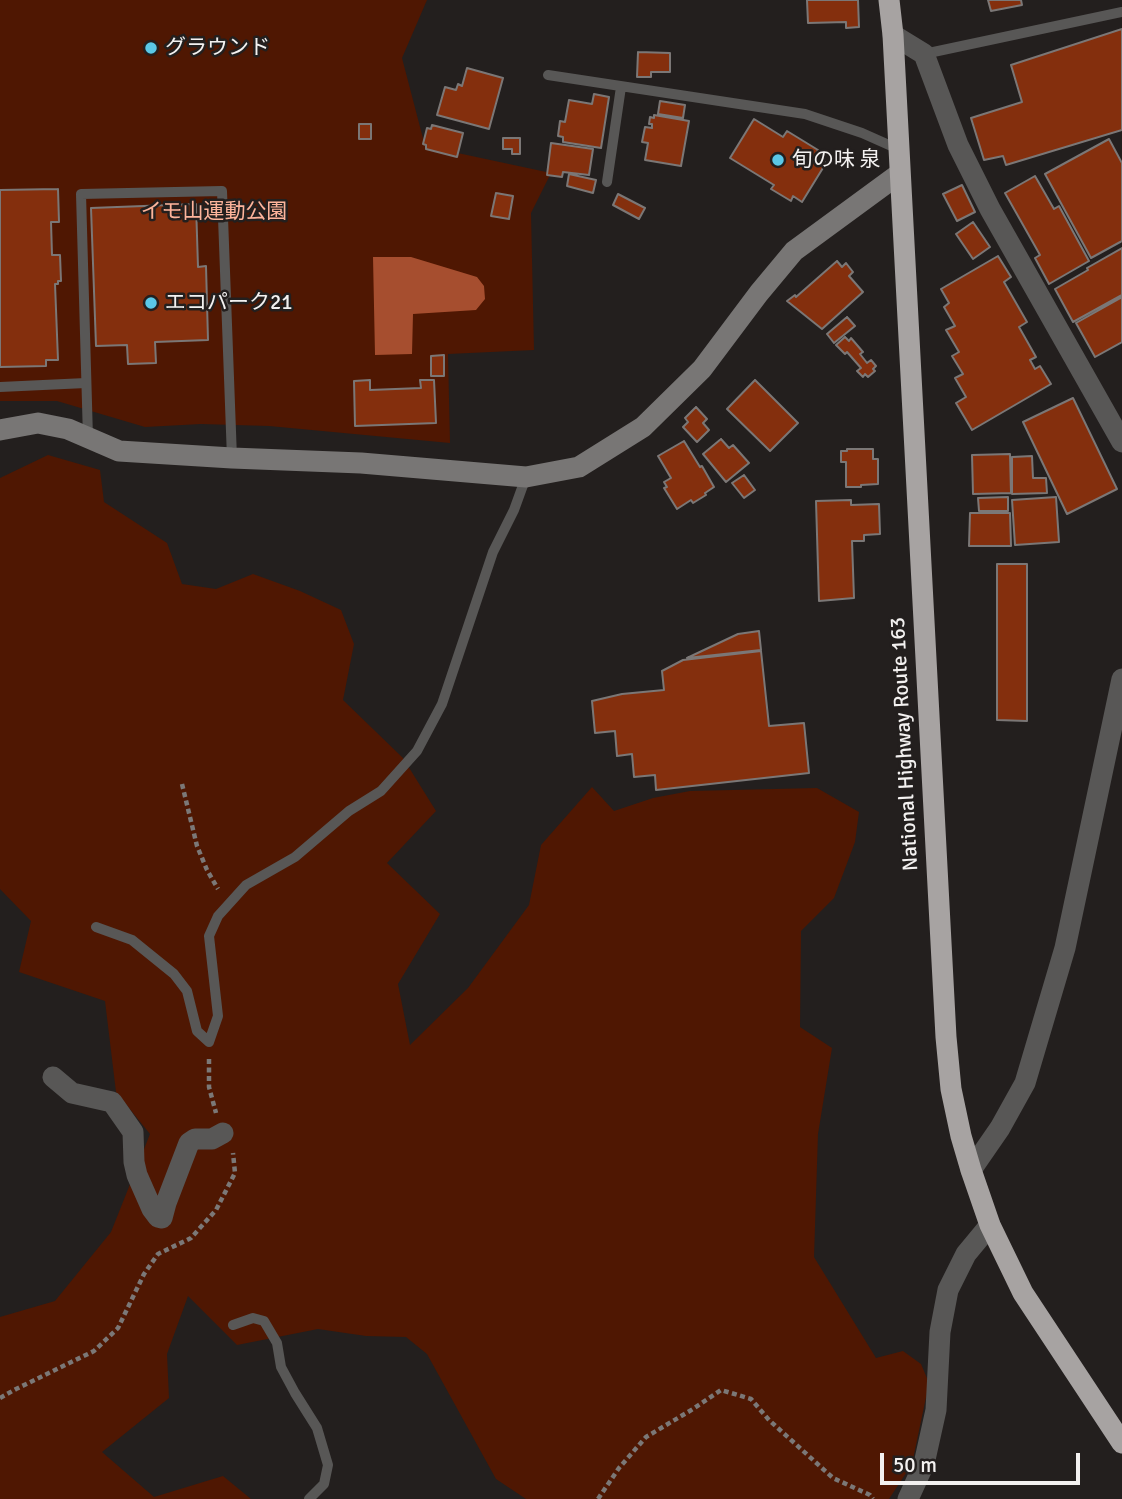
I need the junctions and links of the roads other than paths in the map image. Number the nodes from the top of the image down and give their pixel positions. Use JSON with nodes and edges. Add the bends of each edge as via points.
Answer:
{"nodes":[{"id":1,"x":889,"y":0,"type":"edge"},
{"id":2,"x":1122,"y":12,"type":"edge"},
{"id":3,"x":892,"y":35,"type":"junction"},
{"id":4,"x":924,"y":54,"type":"junction"},
{"id":5,"x":548,"y":75,"type":"dead end"},
{"id":6,"x":621,"y":87,"type":"junction"},
{"id":7,"x":898,"y":149,"type":"junction"},
{"id":8,"x":899,"y":174,"type":"junction"},
{"id":9,"x":607,"y":182,"type":"dead end"},
{"id":10,"x":86,"y":383,"type":"junction"},
{"id":11,"x":0,"y":387,"type":"edge"},
{"id":12,"x":0,"y":430,"type":"edge"},
{"id":13,"x":88,"y":438,"type":"junction"},
{"id":14,"x":1122,"y":442,"type":"edge"},
{"id":15,"x":232,"y":458,"type":"junction"},
{"id":16,"x":526,"y":477,"type":"junction"},
{"id":17,"x":1122,"y":680,"type":"edge"},
{"id":18,"x":96,"y":927,"type":"dead end"},
{"id":19,"x":53,"y":1077,"type":"dead end"},
{"id":20,"x":223,"y":1133,"type":"dead end"},
{"id":21,"x":971,"y":1170,"type":"junction"},
{"id":22,"x":990,"y":1225,"type":"junction"},
{"id":23,"x":233,"y":1325,"type":"dead end"},
{"id":24,"x":1122,"y":1443,"type":"edge"},
{"id":25,"x":309,"y":1499,"type":"edge"},
{"id":26,"x":908,"y":1499,"type":"edge"}],
"edges":[{"from":1,"to":3,"type":"highway","name":"National Highway Route 163"},
{"from":2,"to":4,"type":"lane"},
{"from":3,"to":4,"type":"street"},
{"from":3,"to":7,"type":"highway","name":"National Highway Route 163"},
{"from":4,"to":14,"type":"street","via":[[958,145],[990,209]]},
{"from":5,"to":6,"type":"lane"},
{"from":6,"to":7,"type":"lane","via":[[805,114]]},
{"from":6,"to":9,"type":"lane"},
{"from":7,"to":8,"type":"highway","name":"National Highway Route 163"},
{"from":8,"to":16,"type":"street","via":[[794,251],[702,369],[643,427],[579,467]]},
{"from":8,"to":21,"type":"highway","name":"National Highway Route 163","via":[[946,1037],[951,1089]]},
{"from":10,"to":11,"type":"lane"},
{"from":10,"to":13,"type":"lane"},
{"from":10,"to":15,"type":"lane","via":[[81,194],[222,191]]},
{"from":12,"to":13,"type":"street","via":[[38,423]]},
{"from":13,"to":15,"type":"street","via":[[119,452]]},
{"from":15,"to":16,"type":"street"},
{"from":16,"to":18,"type":"lane","via":[[494,552],[442,704],[417,751],[381,791],[349,811],[295,857],[246,885],[218,916],[209,936],[218,1016],[209,1042],[197,1031],[187,991],[174,974],[132,940]]},
{"from":17,"to":21,"type":"street","via":[[1065,948],[1025,1083]]},
{"from":19,"to":20,"type":"street","via":[[72,1093],[112,1102],[133,1132],[137,1175],[158,1217],[162,1217],[189,1143]]},
{"from":21,"to":22,"type":"highway","name":"National Highway Route 163"},
{"from":22,"to":24,"type":"highway","name":"National Highway Route 163","via":[[1023,1293]]},
{"from":22,"to":26,"type":"street","via":[[966,1254],[948,1290],[940,1332],[936,1410],[924,1464]]},
{"from":23,"to":25,"type":"lane","via":[[253,1318],[264,1321],[276,1343],[281,1367],[317,1427],[328,1465],[324,1484]]}]}
